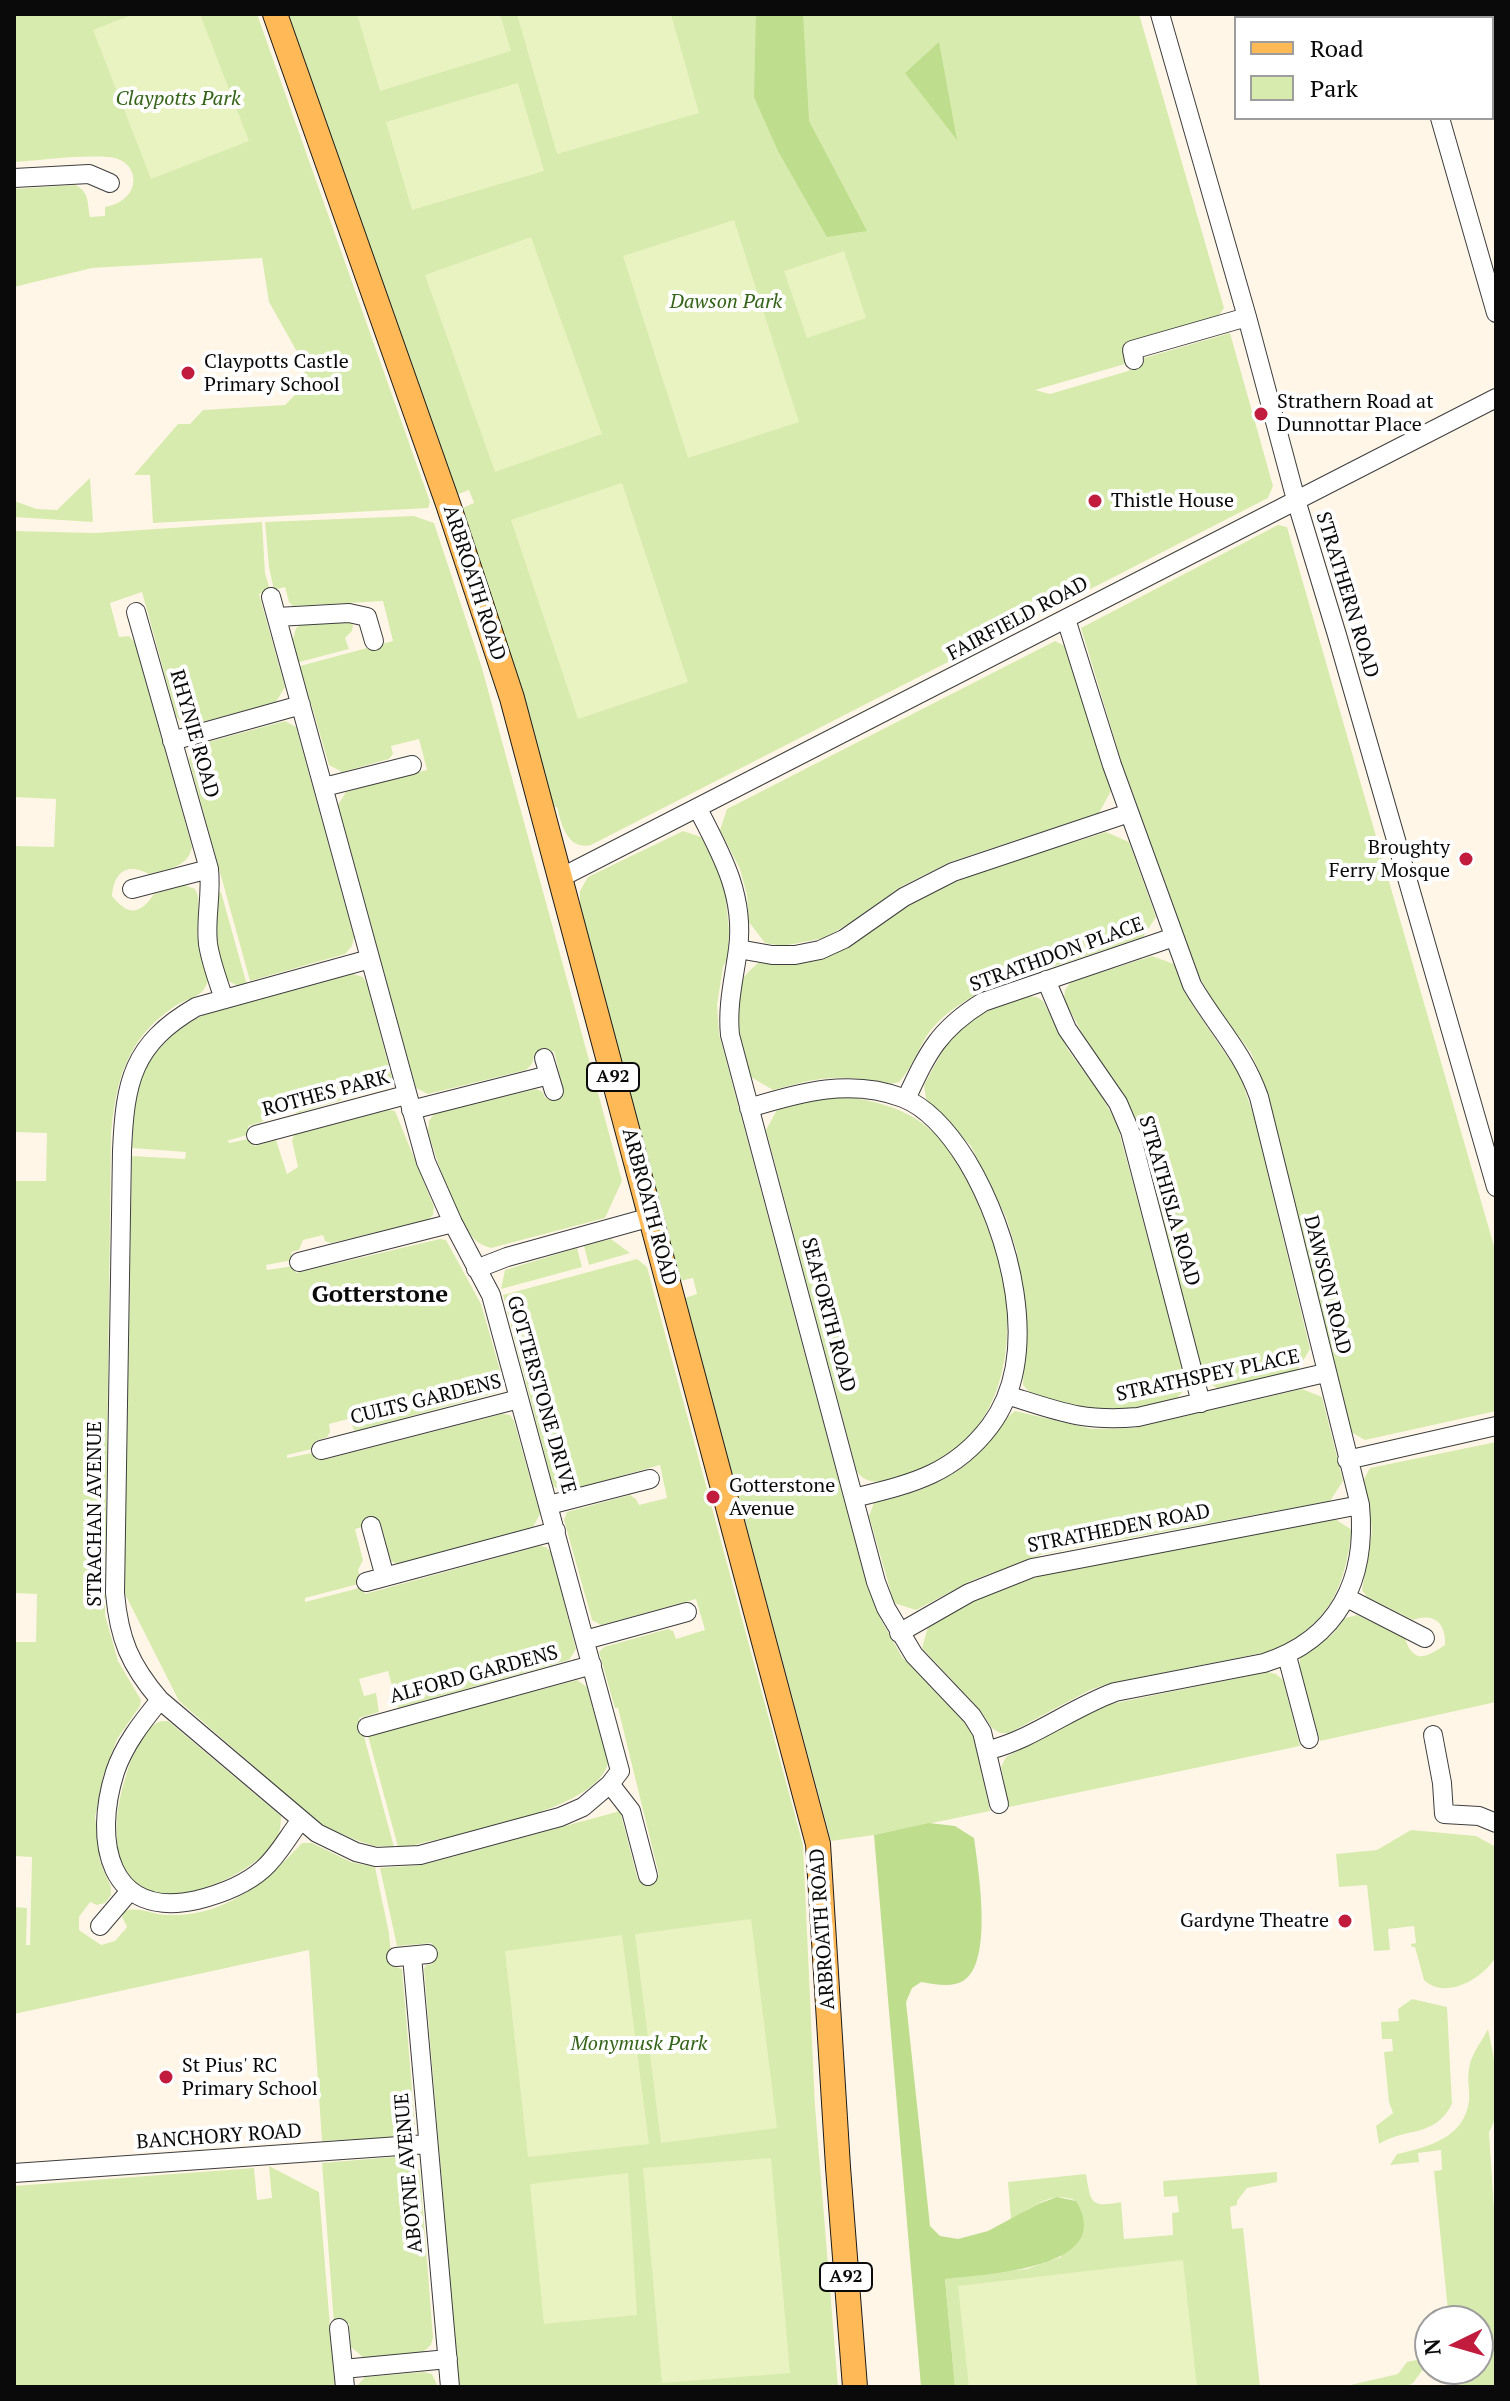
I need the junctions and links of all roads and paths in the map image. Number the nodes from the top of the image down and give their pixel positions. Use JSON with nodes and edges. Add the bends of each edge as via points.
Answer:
{"nodes":[{"id":1,"x":275,"y":14,"type":"edge"},
{"id":2,"x":1160,"y":14,"type":"edge"},
{"id":3,"x":1441,"y":120,"type":"edge"},
{"id":4,"x":14,"y":178,"type":"edge"},
{"id":5,"x":110,"y":183,"type":"dead end"},
{"id":6,"x":1496,"y":313,"type":"edge"},
{"id":7,"x":1247,"y":317,"type":"junction"},
{"id":8,"x":1134,"y":360,"type":"dead end"},
{"id":9,"x":1496,"y":398,"type":"edge"},
{"id":10,"x":1296,"y":500,"type":"junction"},
{"id":11,"x":271,"y":597,"type":"dead end"},
{"id":12,"x":136,"y":612,"type":"dead end"},
{"id":13,"x":277,"y":617,"type":"junction"},
{"id":14,"x":1066,"y":619,"type":"junction"},
{"id":15,"x":374,"y":641,"type":"dead end"},
{"id":16,"x":301,"y":705,"type":"junction"},
{"id":17,"x":172,"y":741,"type":"junction"},
{"id":18,"x":412,"y":765,"type":"dead end"},
{"id":19,"x":324,"y":787,"type":"junction"},
{"id":20,"x":698,"y":809,"type":"junction"},
{"id":21,"x":1129,"y":813,"type":"junction"},
{"id":22,"x":209,"y":869,"type":"junction"},
{"id":23,"x":560,"y":878,"type":"junction"},
{"id":24,"x":132,"y":889,"type":"dead end"},
{"id":25,"x":1174,"y":937,"type":"junction"},
{"id":26,"x":738,"y":949,"type":"junction"},
{"id":27,"x":370,"y":959,"type":"junction"},
{"id":28,"x":1046,"y":980,"type":"junction"},
{"id":29,"x":224,"y":999,"type":"junction"},
{"id":30,"x":549,"y":1074,"type":"dead end"},
{"id":31,"x":906,"y":1099,"type":"junction"},
{"id":32,"x":408,"y":1102,"type":"junction"},
{"id":33,"x":749,"y":1108,"type":"junction"},
{"id":34,"x":256,"y":1135,"type":"dead end"},
{"id":35,"x":1496,"y":1187,"type":"edge"},
{"id":36,"x":651,"y":1217,"type":"junction"},
{"id":37,"x":453,"y":1223,"type":"junction"},
{"id":38,"x":313,"y":1239,"type":"dead end"},
{"id":39,"x":476,"y":1269,"type":"junction"},
{"id":40,"x":1325,"y":1373,"type":"junction"},
{"id":41,"x":1007,"y":1395,"type":"junction"},
{"id":42,"x":519,"y":1399,"type":"junction"},
{"id":43,"x":1201,"y":1403,"type":"junction"},
{"id":44,"x":1496,"y":1426,"type":"edge"},
{"id":45,"x":321,"y":1450,"type":"dead end"},
{"id":46,"x":1347,"y":1460,"type":"junction"},
{"id":47,"x":650,"y":1479,"type":"dead end"},
{"id":48,"x":854,"y":1498,"type":"junction"},
{"id":49,"x":549,"y":1505,"type":"junction"},
{"id":50,"x":1360,"y":1505,"type":"junction"},
{"id":51,"x":371,"y":1526,"type":"dead end"},
{"id":52,"x":556,"y":1531,"type":"junction"},
{"id":53,"x":385,"y":1577,"type":"junction"},
{"id":54,"x":366,"y":1582,"type":"dead end"},
{"id":55,"x":1347,"y":1598,"type":"junction"},
{"id":56,"x":687,"y":1612,"type":"dead end"},
{"id":57,"x":899,"y":1633,"type":"junction"},
{"id":58,"x":1425,"y":1638,"type":"dead end"},
{"id":59,"x":585,"y":1640,"type":"junction"},
{"id":60,"x":1287,"y":1656,"type":"junction"},
{"id":61,"x":592,"y":1665,"type":"junction"},
{"id":62,"x":160,"y":1700,"type":"junction"},
{"id":63,"x":367,"y":1727,"type":"dead end"},
{"id":64,"x":1433,"y":1735,"type":"dead end"},
{"id":65,"x":1309,"y":1739,"type":"dead end"},
{"id":66,"x":989,"y":1750,"type":"junction"},
{"id":67,"x":610,"y":1784,"type":"junction"},
{"id":68,"x":999,"y":1804,"type":"dead end"},
{"id":69,"x":301,"y":1820,"type":"junction"},
{"id":70,"x":1496,"y":1823,"type":"edge"},
{"id":71,"x":648,"y":1876,"type":"dead end"},
{"id":72,"x":129,"y":1892,"type":"junction"},
{"id":73,"x":100,"y":1926,"type":"dead end"},
{"id":74,"x":412,"y":1956,"type":"dead end"},
{"id":75,"x":428,"y":2144,"type":"junction"},
{"id":76,"x":14,"y":2173,"type":"edge"},
{"id":77,"x":339,"y":2328,"type":"dead end"},
{"id":78,"x":448,"y":2359,"type":"junction"},
{"id":79,"x":344,"y":2378,"type":"edge"},
{"id":80,"x":450,"y":2387,"type":"edge"},
{"id":81,"x":855,"y":2387,"type":"edge"}],
"edges":[{"from":1,"to":23,"type":"main road","name":"ARBROATH ROAD","number":"A92","via":[[453,519],[512,698]]},
{"from":2,"to":7,"type":"street","name":"STRATHERN ROAD"},
{"from":3,"to":6,"type":"street"},
{"from":4,"to":5,"type":"street","via":[[89,174]]},
{"from":7,"to":8,"type":"street","via":[[1132,350]]},
{"from":7,"to":10,"type":"street","name":"STRATHERN ROAD"},
{"from":9,"to":10,"type":"street","name":"FAIRFIELD ROAD"},
{"from":10,"to":14,"type":"street","name":"FAIRFIELD ROAD"},
{"from":10,"to":35,"type":"street","name":"STRATHERN ROAD"},
{"from":11,"to":13,"type":"street","name":"GOTTERSTONE DRIVE"},
{"from":12,"to":17,"type":"street","name":"RHYNIE ROAD"},
{"from":13,"to":15,"type":"street","via":[[367,617]]},
{"from":13,"to":16,"type":"street","name":"GOTTERSTONE DRIVE"},
{"from":14,"to":20,"type":"street","name":"FAIRFIELD ROAD"},
{"from":14,"to":21,"type":"street","name":"DAWSON ROAD"},
{"from":16,"to":17,"type":"street"},
{"from":16,"to":19,"type":"street","name":"GOTTERSTONE DRIVE"},
{"from":17,"to":22,"type":"street","name":"RHYNIE ROAD"},
{"from":18,"to":19,"type":"street"},
{"from":19,"to":27,"type":"street","name":"GOTTERSTONE DRIVE"},
{"from":20,"to":23,"type":"street","name":"FAIRFIELD ROAD"},
{"from":20,"to":26,"type":"street","name":"SEAFORTH ROAD","via":[[737,893]]},
{"from":21,"to":25,"type":"street","name":"DAWSON ROAD"},
{"from":21,"to":26,"type":"street","via":[[953,872],[820,950],[772,955]]},
{"from":22,"to":24,"type":"street"},
{"from":22,"to":29,"type":"street","name":"RHYNIE ROAD","via":[[208,946]]},
{"from":23,"to":36,"type":"main road","name":"ARBROATH ROAD","number":"A92"},
{"from":25,"to":28,"type":"street","name":"STRATHDON PLACE"},
{"from":25,"to":40,"type":"street","name":"DAWSON ROAD","via":[[1192,985],[1236,1048],[1259,1097]]},
{"from":26,"to":33,"type":"street","name":"SEAFORTH ROAD","via":[[728,1014]]},
{"from":27,"to":29,"type":"street","name":"STRACHAN AVENUE"},
{"from":27,"to":32,"type":"street","name":"GOTTERSTONE DRIVE"},
{"from":28,"to":31,"type":"street","name":"STRATHDON PLACE","via":[[961,1015],[927,1055]]},
{"from":28,"to":43,"type":"street","name":"STRATHISLA ROAD","via":[[1067,1029],[1118,1103],[1130,1131]]},
{"from":29,"to":62,"type":"street","name":"STRACHAN AVENUE","via":[[173,1020],[132,1072],[124,1103],[115,1593],[124,1645],[138,1675]]},
{"from":30,"to":32,"type":"street","name":"ROTHES PARK"},
{"from":31,"to":33,"type":"street","via":[[843,1086]]},
{"from":31,"to":41,"type":"street","via":[[953,1139],[990,1204],[1006,1247],[1016,1330]]},
{"from":32,"to":34,"type":"street","name":"ROTHES PARK"},
{"from":32,"to":37,"type":"street","name":"GOTTERSTONE DRIVE","via":[[426,1162]]},
{"from":33,"to":48,"type":"street","name":"SEAFORTH ROAD"},
{"from":36,"to":39,"type":"street"},
{"from":36,"to":81,"type":"main road","name":"ARBROATH ROAD","number":"A92","via":[[818,1844]]},
{"from":37,"to":38,"type":"street","via":[[308,1260]]},
{"from":37,"to":39,"type":"street","name":"GOTTERSTONE DRIVE"},
{"from":39,"to":42,"type":"street","name":"GOTTERSTONE DRIVE","via":[[491,1295]]},
{"from":40,"to":43,"type":"street","name":"STRATHSPEY PLACE"},
{"from":40,"to":46,"type":"street","name":"DAWSON ROAD"},
{"from":41,"to":43,"type":"street","name":"STRATHSPEY PLACE","via":[[1072,1416],[1106,1420]]},
{"from":41,"to":48,"type":"street","via":[[969,1452],[941,1471]]},
{"from":42,"to":45,"type":"street","name":"CULTS GARDENS","via":[[341,1435]]},
{"from":42,"to":49,"type":"street","name":"GOTTERSTONE DRIVE"},
{"from":44,"to":46,"type":"street"},
{"from":46,"to":50,"type":"street","name":"DAWSON ROAD"},
{"from":47,"to":49,"type":"street"},
{"from":48,"to":57,"type":"street","name":"SEAFORTH ROAD","via":[[876,1582]]},
{"from":49,"to":52,"type":"street","name":"GOTTERSTONE DRIVE"},
{"from":50,"to":55,"type":"street","name":"DAWSON ROAD","via":[[1359,1562]]},
{"from":50,"to":57,"type":"street","name":"STRATHEDEN ROAD","via":[[1032,1568],[969,1593]]},
{"from":51,"to":53,"type":"street"},
{"from":52,"to":53,"type":"street"},
{"from":52,"to":59,"type":"street","name":"GOTTERSTONE DRIVE"},
{"from":53,"to":54,"type":"street"},
{"from":55,"to":58,"type":"street"},
{"from":55,"to":60,"type":"street","name":"DAWSON ROAD","via":[[1330,1622]]},
{"from":56,"to":59,"type":"street"},
{"from":57,"to":66,"type":"street","name":"SEAFORTH ROAD","via":[[972,1716]]},
{"from":59,"to":61,"type":"street","name":"GOTTERSTONE DRIVE"},
{"from":60,"to":65,"type":"street"},
{"from":60,"to":66,"type":"street","name":"DAWSON ROAD","via":[[1115,1692]]},
{"from":61,"to":63,"type":"street","name":"ALFORD GARDENS"},
{"from":61,"to":67,"type":"street","name":"GOTTERSTONE DRIVE","via":[[620,1771]]},
{"from":62,"to":69,"type":"street","name":"STRACHAN AVENUE"},
{"from":62,"to":72,"type":"street","via":[[129,1740],[107,1809],[106,1841],[113,1869]]},
{"from":64,"to":70,"type":"street","via":[[1444,1814]]},
{"from":66,"to":68,"type":"street","name":"SEAFORTH ROAD"},
{"from":67,"to":69,"type":"street","name":"STRACHAN AVENUE","via":[[583,1807],[560,1817],[420,1855],[376,1857],[356,1852]]},
{"from":67,"to":71,"type":"street","via":[[631,1811]]},
{"from":69,"to":72,"type":"street","via":[[262,1869],[238,1886],[180,1904],[151,1903]]},
{"from":72,"to":73,"type":"street"},
{"from":74,"to":75,"type":"street","name":"ABOYNE AVENUE"},
{"from":75,"to":76,"type":"street","name":"BANCHORY ROAD"},
{"from":75,"to":78,"type":"street","name":"ABOYNE AVENUE"},
{"from":77,"to":79,"type":"street"},
{"from":78,"to":79,"type":"street"},
{"from":78,"to":80,"type":"street","name":"ABOYNE AVENUE"}]}
